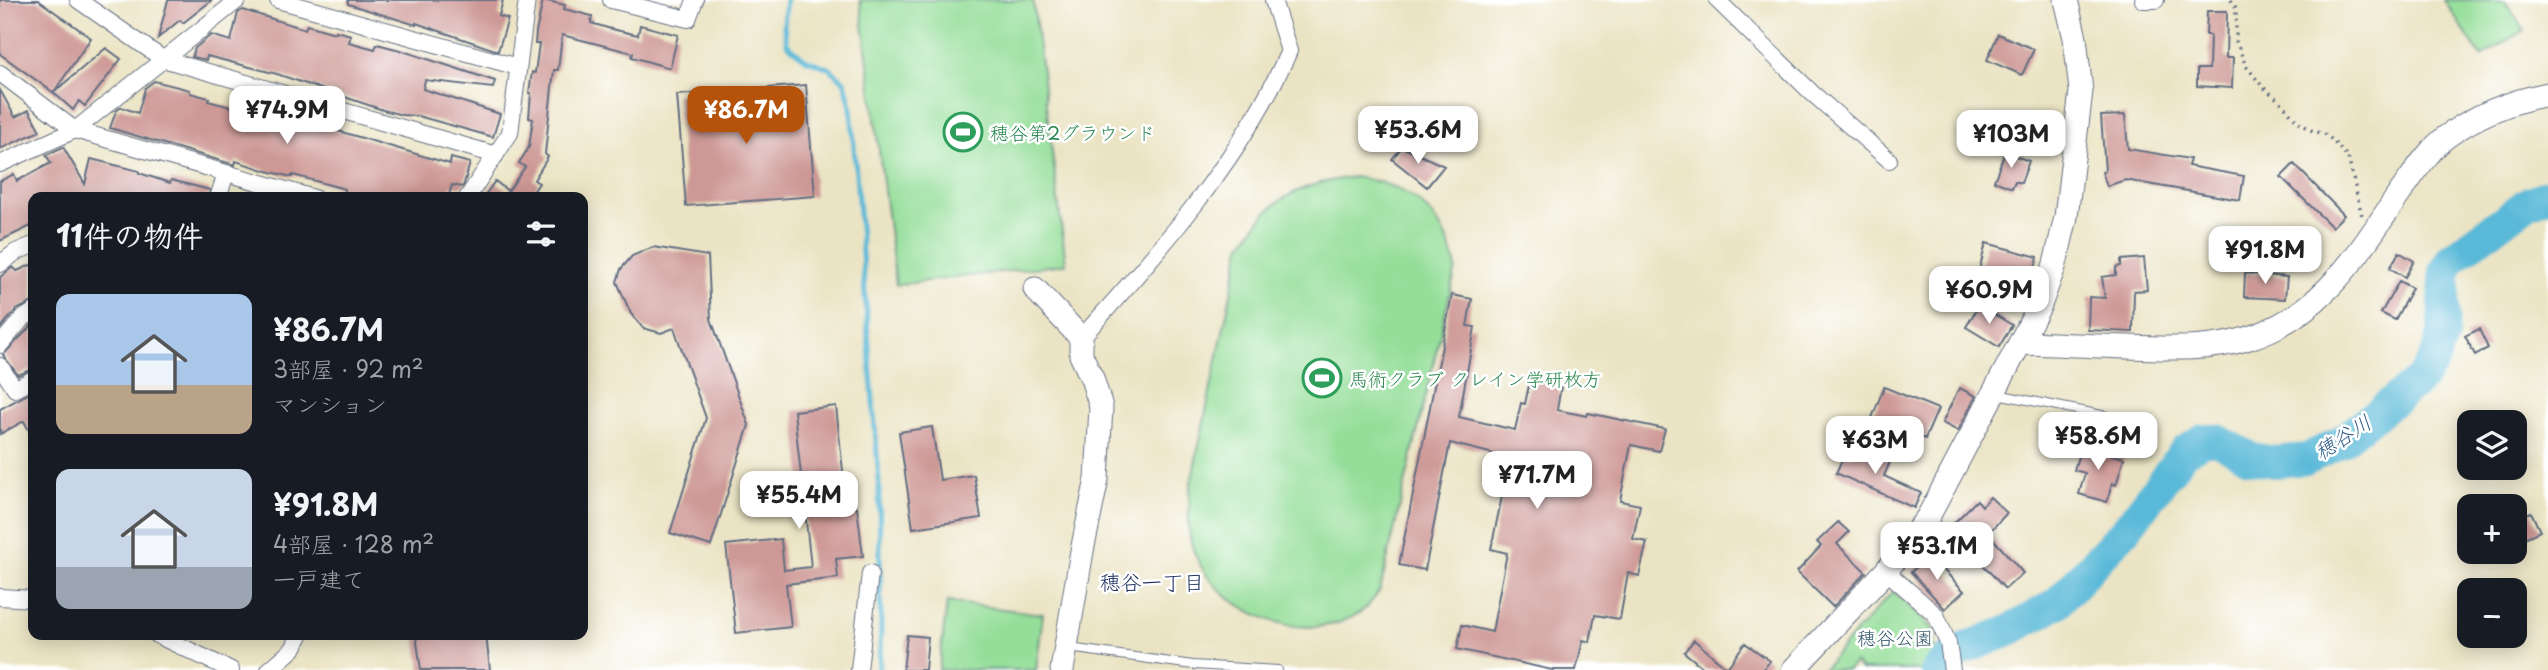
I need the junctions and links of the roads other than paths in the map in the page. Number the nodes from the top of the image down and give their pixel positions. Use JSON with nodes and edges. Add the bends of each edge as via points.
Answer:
{"nodes":[{"id":1,"x":78,"y":0,"type":"edge"},
{"id":2,"x":238,"y":0,"type":"edge"},
{"id":3,"x":278,"y":0,"type":"edge"},
{"id":4,"x":527,"y":0,"type":"edge"},
{"id":5,"x":611,"y":0,"type":"edge"},
{"id":6,"x":695,"y":0,"type":"edge"},
{"id":7,"x":1272,"y":0,"type":"edge"},
{"id":8,"x":1717,"y":0,"type":"edge"},
{"id":9,"x":2066,"y":0,"type":"edge"},
{"id":10,"x":2143,"y":0,"type":"edge"},
{"id":11,"x":2156,"y":0,"type":"edge"},
{"id":12,"x":163,"y":59,"type":"junction"},
{"id":13,"x":518,"y":67,"type":"junction"},
{"id":14,"x":0,"y":73,"type":"edge"},
{"id":15,"x":2548,"y":94,"type":"edge"},
{"id":16,"x":75,"y":130,"type":"junction"},
{"id":17,"x":496,"y":155,"type":"junction"},
{"id":18,"x":1889,"y":160,"type":"dead end"},
{"id":19,"x":0,"y":164,"type":"edge"},
{"id":20,"x":226,"y":173,"type":"junction"},
{"id":21,"x":220,"y":192,"type":"edge"},
{"id":22,"x":293,"y":192,"type":"edge"},
{"id":23,"x":471,"y":192,"type":"edge"},
{"id":24,"x":28,"y":247,"type":"edge"},
{"id":25,"x":0,"y":264,"type":"edge"},
{"id":26,"x":1035,"y":289,"type":"dead end"},
{"id":27,"x":28,"y":315,"type":"edge"},
{"id":28,"x":1081,"y":338,"type":"junction"},
{"id":29,"x":2022,"y":343,"type":"junction"},
{"id":30,"x":0,"y":345,"type":"edge"},
{"id":31,"x":0,"y":366,"type":"edge"},
{"id":32,"x":28,"y":382,"type":"edge"},
{"id":33,"x":7,"y":392,"type":"edge"},
{"id":34,"x":1994,"y":393,"type":"junction"},
{"id":35,"x":2101,"y":447,"type":"dead end"},
{"id":36,"x":1886,"y":570,"type":"junction"},
{"id":37,"x":870,"y":573,"type":"dead end"},
{"id":38,"x":0,"y":597,"type":"edge"},
{"id":39,"x":28,"y":599,"type":"edge"},
{"id":40,"x":168,"y":640,"type":"edge"},
{"id":41,"x":298,"y":640,"type":"edge"},
{"id":42,"x":1064,"y":659,"type":"edge"},
{"id":43,"x":231,"y":670,"type":"edge"},
{"id":44,"x":269,"y":670,"type":"edge"},
{"id":45,"x":859,"y":670,"type":"edge"},
{"id":46,"x":1278,"y":670,"type":"edge"},
{"id":47,"x":1793,"y":670,"type":"edge"},
{"id":48,"x":1952,"y":670,"type":"edge"}],
"edges":[{"from":1,"to":12,"type":"street"},
{"from":2,"to":12,"type":"street"},
{"from":3,"to":13,"type":"street"},
{"from":4,"to":13,"type":"street"},
{"from":5,"to":6,"type":"street","via":[[688,19]]},
{"from":7,"to":28,"type":"street","via":[[1289,51],[1271,92],[1208,188]]},
{"from":8,"to":18,"type":"street"},
{"from":9,"to":29,"type":"street","via":[[2081,91],[2073,171],[2055,264]]},
{"from":10,"to":11,"type":"street"},
{"from":12,"to":16,"type":"street"},
{"from":12,"to":17,"type":"street"},
{"from":13,"to":17,"type":"street","via":[[510,133]]},
{"from":14,"to":16,"type":"street"},
{"from":15,"to":29,"type":"street","via":[[2518,100],[2445,138],[2421,163],[2339,279],[2286,322],[2248,339],[2197,349]]},
{"from":16,"to":19,"type":"street"},
{"from":16,"to":20,"type":"street"},
{"from":17,"to":23,"type":"street"},
{"from":20,"to":21,"type":"street"},
{"from":20,"to":22,"type":"street"},
{"from":24,"to":25,"type":"street"},
{"from":26,"to":28,"type":"street"},
{"from":27,"to":30,"type":"street"},
{"from":28,"to":42,"type":"street","via":[[1081,355],[1101,407],[1097,479]]},
{"from":29,"to":34,"type":"street"},
{"from":31,"to":33,"type":"street"},
{"from":32,"to":33,"type":"street"},
{"from":34,"to":35,"type":"lane","via":[[2107,416]]},
{"from":34,"to":36,"type":"street","via":[[1927,517]]},
{"from":36,"to":47,"type":"street"},
{"from":36,"to":48,"type":"street","via":[[1936,615],[1948,643]]},
{"from":37,"to":45,"type":"street"},
{"from":38,"to":39,"type":"street"},
{"from":40,"to":43,"type":"street"},
{"from":41,"to":44,"type":"street"},
{"from":42,"to":46,"type":"lane"}]}
